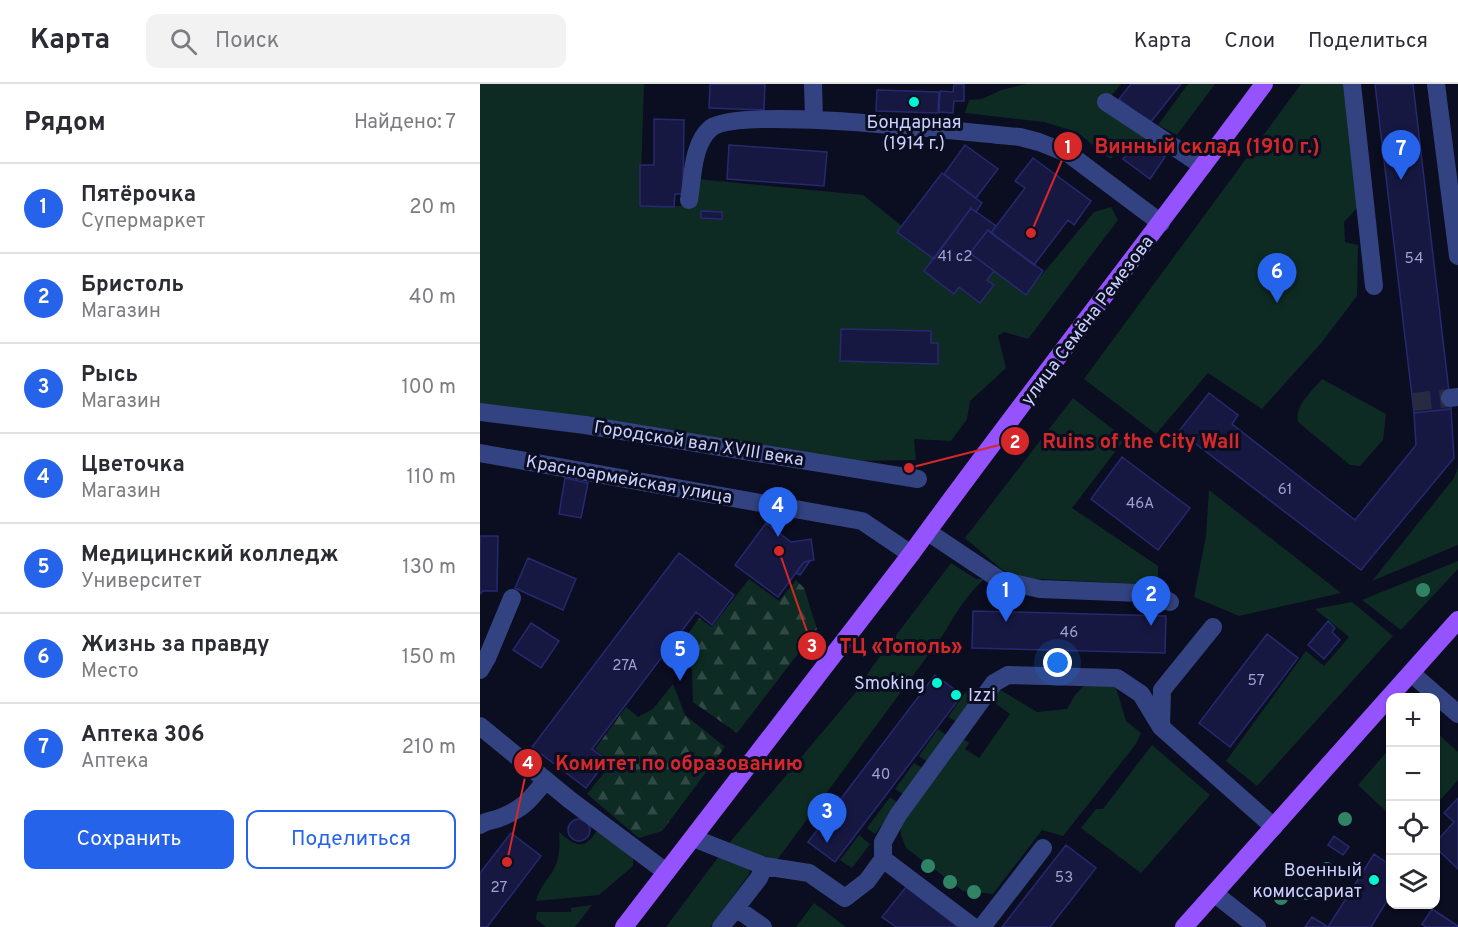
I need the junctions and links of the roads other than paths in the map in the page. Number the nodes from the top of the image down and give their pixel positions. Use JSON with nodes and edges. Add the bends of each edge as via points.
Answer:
{"nodes":[{"id":1,"x":813,"y":84,"type":"edge"},
{"id":2,"x":1264,"y":84,"type":"edge"},
{"id":3,"x":1352,"y":84,"type":"edge"},
{"id":4,"x":1436,"y":84,"type":"edge"},
{"id":5,"x":1106,"y":102,"type":"dead end"},
{"id":6,"x":814,"y":119,"type":"junction"},
{"id":7,"x":1203,"y":166,"type":"junction"},
{"id":8,"x":689,"y":200,"type":"dead end"},
{"id":9,"x":1161,"y":223,"type":"junction"},
{"id":10,"x":1458,"y":256,"type":"edge"},
{"id":11,"x":1374,"y":286,"type":"dead end"},
{"id":12,"x":480,"y":412,"type":"edge"},
{"id":13,"x":480,"y":453,"type":"edge"},
{"id":14,"x":918,"y":479,"type":"dead end"},
{"id":15,"x":928,"y":532,"type":"junction"},
{"id":16,"x":911,"y":554,"type":"junction"},
{"id":17,"x":512,"y":598,"type":"dead end"},
{"id":18,"x":1170,"y":602,"type":"dead end"},
{"id":19,"x":1458,"y":620,"type":"edge"},
{"id":20,"x":1213,"y":627,"type":"dead end"},
{"id":21,"x":480,"y":670,"type":"edge"},
{"id":22,"x":1411,"y":673,"type":"junction"},
{"id":23,"x":1162,"y":690,"type":"junction"},
{"id":24,"x":1140,"y":694,"type":"junction"},
{"id":25,"x":1458,"y":714,"type":"edge"},
{"id":26,"x":480,"y":726,"type":"edge"},
{"id":27,"x":1161,"y":727,"type":"junction"},
{"id":28,"x":546,"y":780,"type":"junction"},
{"id":29,"x":480,"y":825,"type":"edge"},
{"id":30,"x":1274,"y":827,"type":"junction"},
{"id":31,"x":693,"y":838,"type":"junction"},
{"id":32,"x":1042,"y":848,"type":"dead end"},
{"id":33,"x":883,"y":859,"type":"junction"},
{"id":34,"x":764,"y":867,"type":"junction"},
{"id":35,"x":666,"y":872,"type":"junction"},
{"id":36,"x":1215,"y":894,"type":"junction"},
{"id":37,"x":736,"y":908,"type":"junction"},
{"id":38,"x":624,"y":927,"type":"edge"},
{"id":39,"x":721,"y":927,"type":"edge"},
{"id":40,"x":763,"y":927,"type":"edge"},
{"id":41,"x":973,"y":927,"type":"edge"},
{"id":42,"x":982,"y":927,"type":"edge"},
{"id":43,"x":1184,"y":927,"type":"edge"},
{"id":44,"x":1257,"y":927,"type":"edge"}],
"edges":[{"from":1,"to":6,"type":"street"},
{"from":2,"to":7,"type":"main road","name":"улица Семёна Ремезова"},
{"from":3,"to":11,"type":"street"},
{"from":4,"to":10,"type":"street"},
{"from":5,"to":7,"type":"street"},
{"from":6,"to":8,"type":"street","via":[[735,121],[713,126],[697,149]]},
{"from":6,"to":9,"type":"street","via":[[1039,142],[1069,154]]},
{"from":7,"to":9,"type":"main road","name":"улица Семёна Ремезова"},
{"from":9,"to":15,"type":"main road","name":"улица Семёна Ремезова"},
{"from":12,"to":14,"type":"street","name":"Городской вал XVIII века","via":[[585,425]]},
{"from":13,"to":16,"type":"street","name":"Красноармейская улица","via":[[862,521]]},
{"from":15,"to":16,"type":"main road","name":"улица Семёна Ремезова"},
{"from":15,"to":18,"type":"street","via":[[1000,580],[1040,589],[1141,593]]},
{"from":16,"to":31,"type":"main road","name":"улица Семёна Ремезова"},
{"from":17,"to":21,"type":"street"},
{"from":19,"to":22,"type":"main road"},
{"from":20,"to":23,"type":"street"},
{"from":22,"to":25,"type":"street"},
{"from":22,"to":30,"type":"main road"},
{"from":23,"to":24,"type":"street"},
{"from":23,"to":27,"type":"street"},
{"from":24,"to":27,"type":"street"},
{"from":24,"to":33,"type":"street","via":[[1117,678],[1008,675],[994,683],[898,815],[883,842]]},
{"from":26,"to":28,"type":"street"},
{"from":27,"to":30,"type":"street"},
{"from":28,"to":29,"type":"street","via":[[523,807]]},
{"from":28,"to":35,"type":"street"},
{"from":30,"to":36,"type":"main road"},
{"from":31,"to":34,"type":"street"},
{"from":31,"to":35,"type":"main road","name":"улица Семёна Ремезова"},
{"from":32,"to":42,"type":"street"},
{"from":33,"to":34,"type":"street","via":[[867,881],[845,898],[809,873]]},
{"from":33,"to":41,"type":"street"},
{"from":34,"to":37,"type":"street"},
{"from":35,"to":38,"type":"main road","name":"улица Семёна Ремезова"},
{"from":36,"to":43,"type":"main road"},
{"from":36,"to":44,"type":"street"},
{"from":37,"to":39,"type":"street"},
{"from":37,"to":40,"type":"street"}]}
